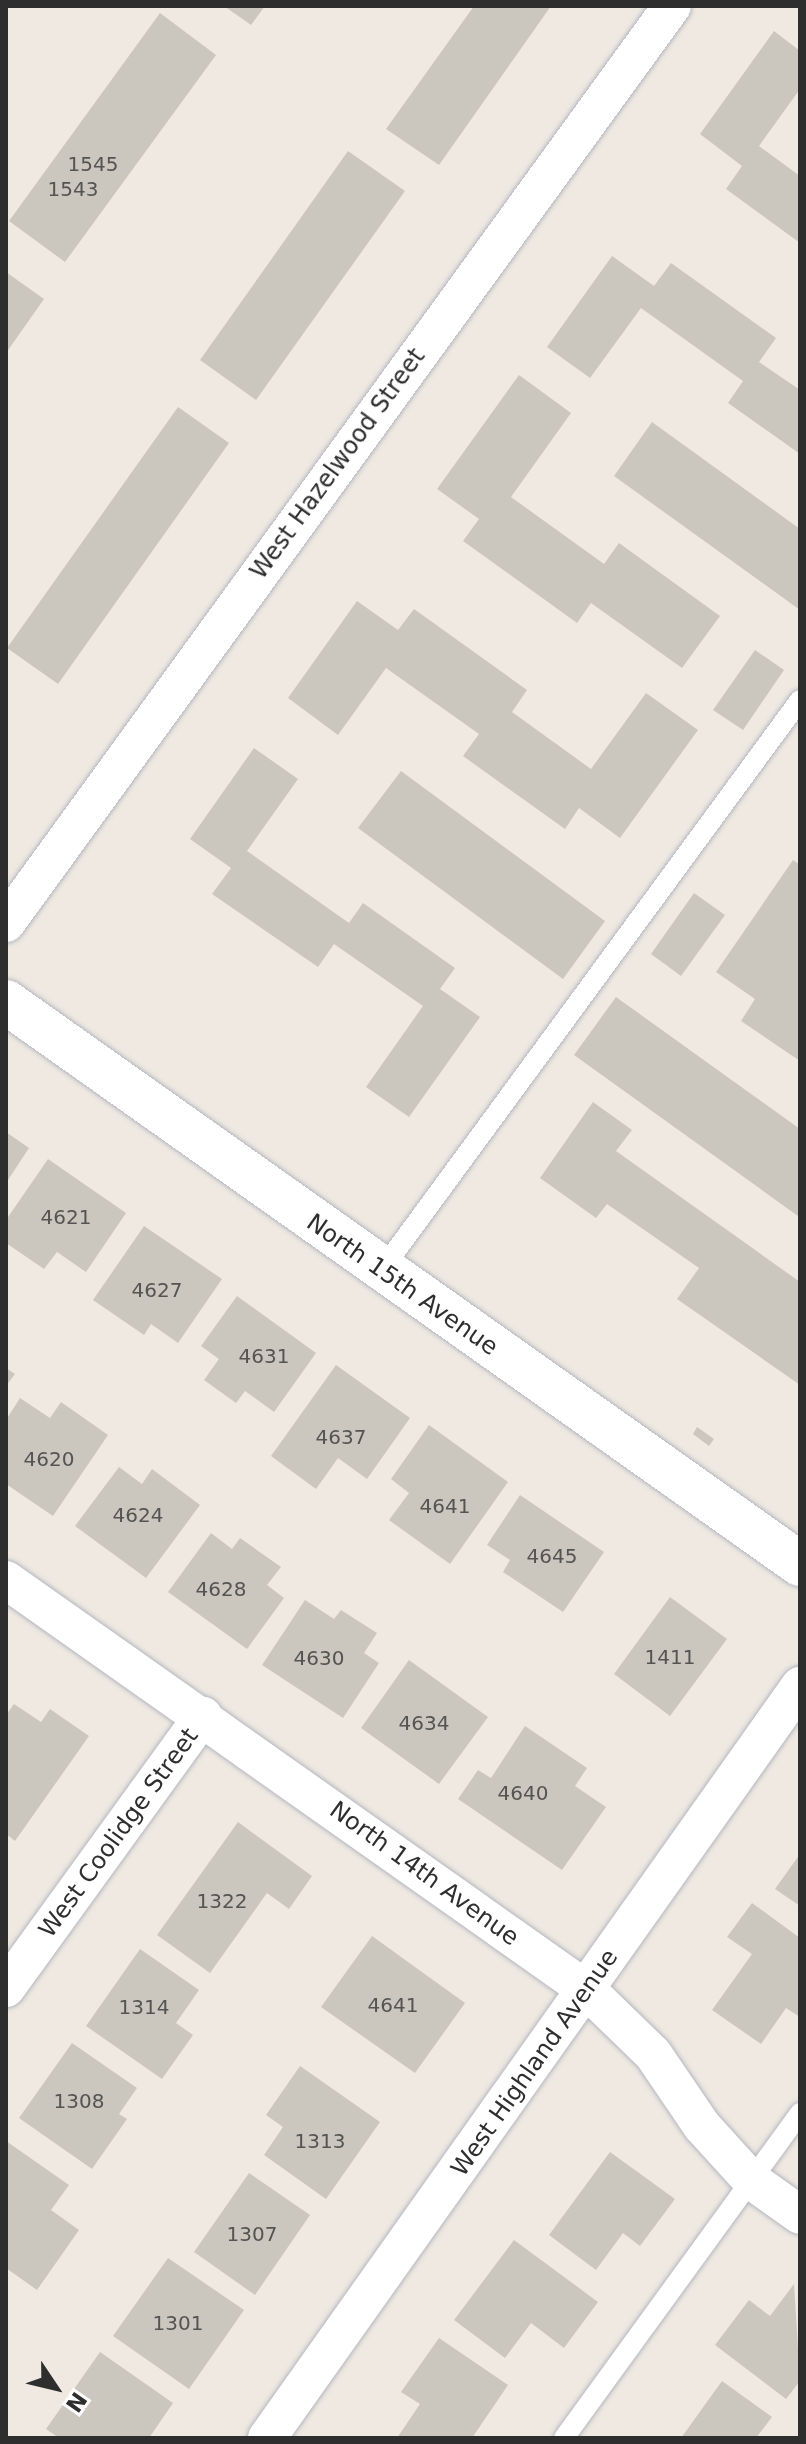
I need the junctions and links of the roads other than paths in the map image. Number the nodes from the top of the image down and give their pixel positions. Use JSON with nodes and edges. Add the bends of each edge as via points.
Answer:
{"nodes":[{"id":1,"x":672,"y":6,"type":"edge"},
{"id":2,"x":800,"y":700,"type":"edge"},
{"id":3,"x":6,"y":923,"type":"edge"},
{"id":4,"x":6,"y":1002,"type":"edge"},
{"id":5,"x":381,"y":1271,"type":"junction"},
{"id":6,"x":800,"y":1564,"type":"edge"},
{"id":7,"x":6,"y":1580,"type":"edge"},
{"id":8,"x":800,"y":1686,"type":"edge"},
{"id":9,"x":203,"y":1716,"type":"junction"},
{"id":10,"x":6,"y":1988,"type":"edge"},
{"id":11,"x":587,"y":1990,"type":"junction"},
{"id":12,"x":800,"y":2113,"type":"edge"},
{"id":13,"x":751,"y":2180,"type":"junction"},
{"id":14,"x":800,"y":2215,"type":"edge"},
{"id":15,"x":267,"y":2438,"type":"edge"},
{"id":16,"x":564,"y":2438,"type":"edge"}],
"edges":[{"from":1,"to":3,"type":"street","name":"West Hazelwood Street"},
{"from":2,"to":5,"type":"lane"},
{"from":4,"to":5,"type":"street","name":"North 15th Avenue"},
{"from":5,"to":6,"type":"street","name":"North 15th Avenue"},
{"from":7,"to":9,"type":"street","name":"North 14th Avenue"},
{"from":8,"to":11,"type":"street","name":"West Highland Avenue"},
{"from":9,"to":10,"type":"street","name":"West Coolidge Street"},
{"from":9,"to":11,"type":"street","name":"North 14th Avenue"},
{"from":11,"to":13,"type":"street","name":"North 14th Avenue","via":[[653,2054],[702,2126]]},
{"from":11,"to":15,"type":"street","name":"West Highland Avenue"},
{"from":12,"to":13,"type":"lane"},
{"from":13,"to":14,"type":"street","name":"North 14th Avenue"},
{"from":13,"to":16,"type":"lane"}]}
